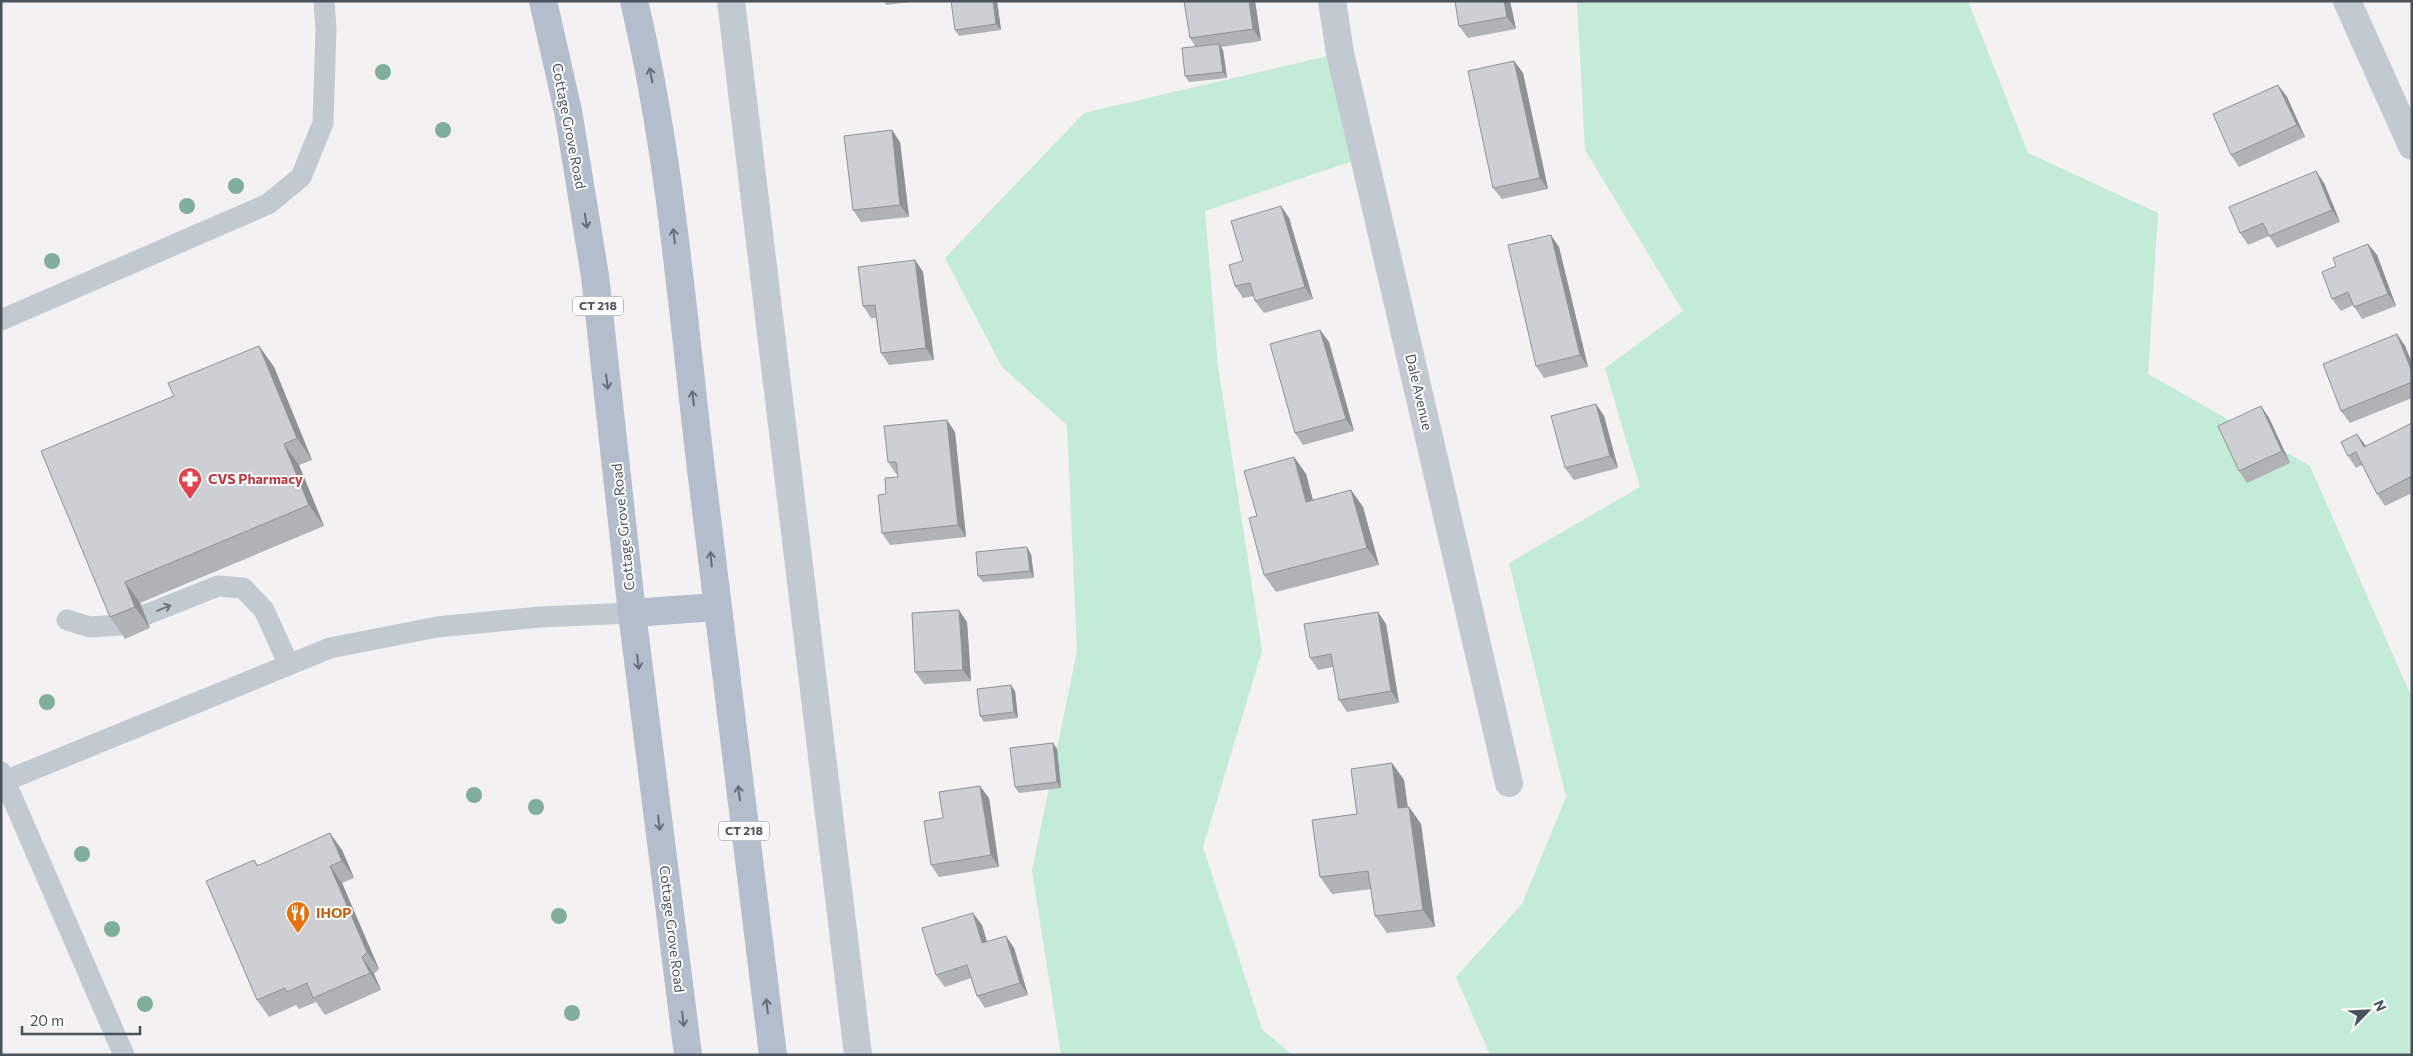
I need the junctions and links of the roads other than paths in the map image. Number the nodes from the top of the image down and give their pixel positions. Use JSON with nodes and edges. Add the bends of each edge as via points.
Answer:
{"nodes":[{"id":1,"x":324,"y":1,"type":"edge"},
{"id":2,"x":543,"y":1,"type":"edge"},
{"id":3,"x":634,"y":1,"type":"edge"},
{"id":4,"x":731,"y":1,"type":"edge"},
{"id":5,"x":1332,"y":1,"type":"edge"},
{"id":6,"x":2347,"y":1,"type":"edge"},
{"id":7,"x":2412,"y":146,"type":"edge"},
{"id":8,"x":1,"y":320,"type":"edge"},
{"id":9,"x":716,"y":608,"type":"junction"},
{"id":10,"x":632,"y":613,"type":"junction"},
{"id":11,"x":67,"y":620,"type":"dead end"},
{"id":12,"x":288,"y":665,"type":"junction"},
{"id":13,"x":3,"y":776,"type":"edge"},
{"id":14,"x":1509,"y":783,"type":"dead end"},
{"id":15,"x":124,"y":1055,"type":"edge"},
{"id":16,"x":688,"y":1055,"type":"edge"},
{"id":17,"x":773,"y":1055,"type":"edge"},
{"id":18,"x":858,"y":1055,"type":"edge"}],
"edges":[{"from":1,"to":8,"type":"lane","via":[[322,123],[301,177],[268,204]]},
{"from":2,"to":10,"type":"main road","name":"Cottage Grove Road","number":"CT 218","one_way":true,"via":[[568,111],[595,276]]},
{"from":9,"to":3,"type":"main road","number":"CT 218","one_way":true,"via":[[662,146],[648,60]]},
{"from":4,"to":18,"type":"street"},
{"from":5,"to":14,"type":"street","name":"Dale Avenue","via":[[1342,63]]},
{"from":6,"to":7,"type":"street"},
{"from":9,"to":10,"type":"main road"},
{"from":17,"to":9,"type":"main road","number":"CT 218","one_way":true},
{"from":10,"to":12,"type":"lane","via":[[540,617],[437,627],[330,648]]},
{"from":10,"to":16,"type":"main road","name":"Cottage Grove Road","number":"CT 218","one_way":true},
{"from":11,"to":12,"type":"lane","one_way":true,"via":[[90,627],[120,625],[218,586],[243,588],[264,610]]},
{"from":12,"to":13,"type":"lane"},
{"from":13,"to":15,"type":"lane"}]}
